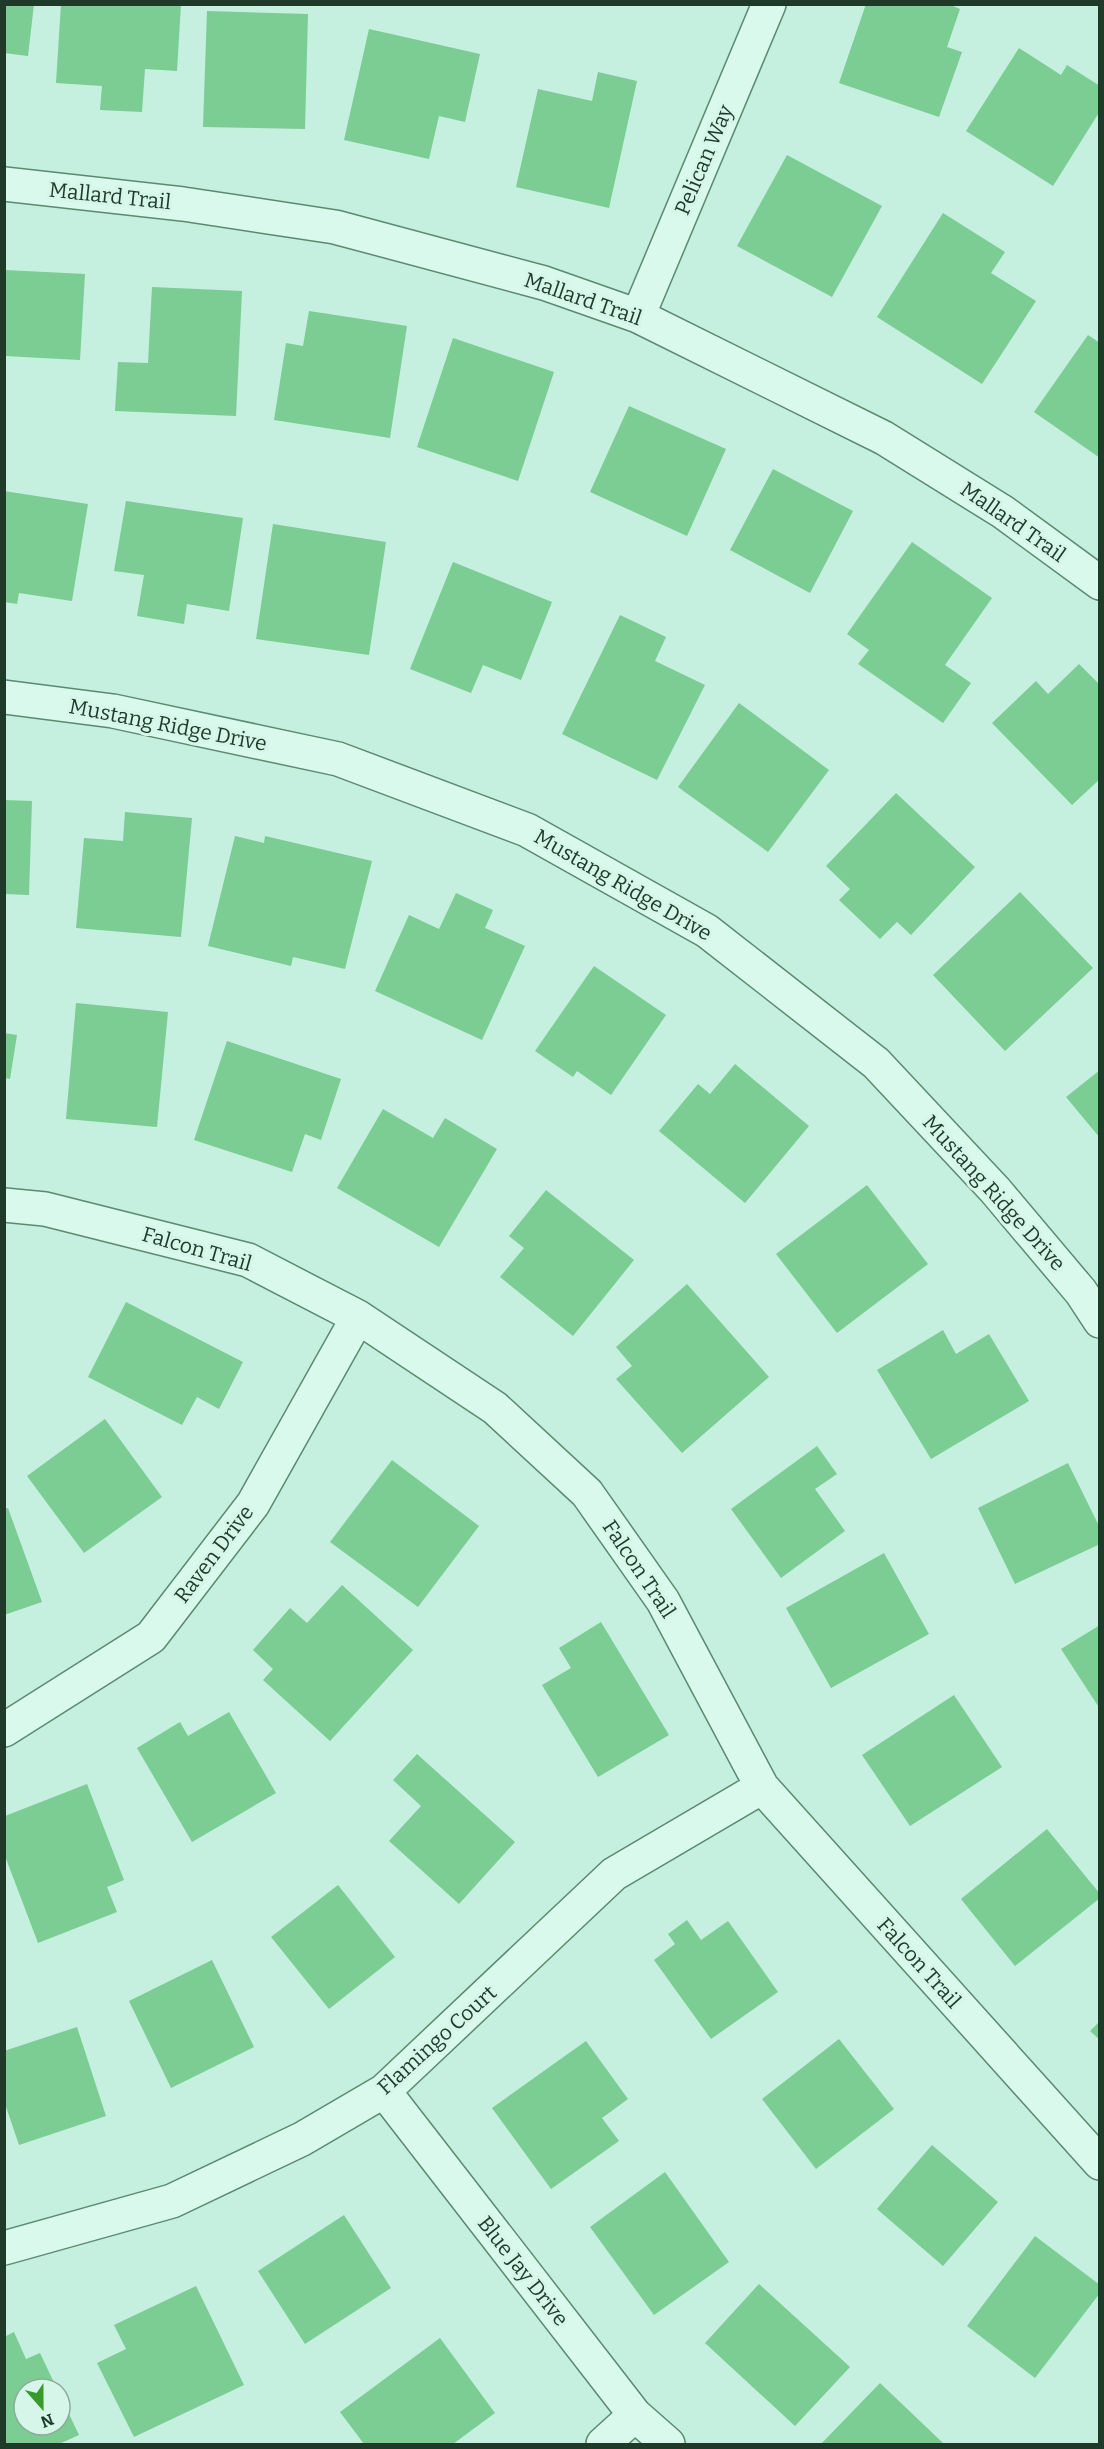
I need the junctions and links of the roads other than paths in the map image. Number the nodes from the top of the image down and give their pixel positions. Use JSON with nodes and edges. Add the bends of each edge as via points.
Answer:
{"nodes":[{"id":1,"x":769,"y":4,"type":"edge"},
{"id":2,"x":4,"y":184,"type":"edge"},
{"id":3,"x":638,"y":316,"type":"junction"},
{"id":4,"x":1100,"y":583,"type":"edge"},
{"id":5,"x":4,"y":697,"type":"edge"},
{"id":6,"x":4,"y":1205,"type":"edge"},
{"id":7,"x":1090,"y":1286,"type":"edge"},
{"id":8,"x":358,"y":1317,"type":"junction"},
{"id":9,"x":1100,"y":1321,"type":"edge"},
{"id":10,"x":4,"y":1730,"type":"edge"},
{"id":11,"x":762,"y":1786,"type":"junction"},
{"id":12,"x":384,"y":2091,"type":"junction"},
{"id":13,"x":1100,"y":2163,"type":"edge"},
{"id":14,"x":4,"y":2248,"type":"edge"},
{"id":15,"x":635,"y":2415,"type":"junction"},
{"id":16,"x":603,"y":2445,"type":"edge"},
{"id":17,"x":668,"y":2445,"type":"edge"}],
"edges":[{"from":1,"to":3,"type":"street","name":"Pelican Way"},
{"from":2,"to":3,"type":"street","name":"Mallard Trail","via":[[183,204],[335,227],[544,283]]},
{"from":3,"to":4,"type":"street","name":"Mallard Trail","via":[[884,438],[1003,512]]},
{"from":5,"to":7,"type":"street","name":"Mustang Ridge Drive","via":[[113,711],[338,759],[527,830],[707,931],[876,1063]]},
{"from":6,"to":8,"type":"street","name":"Falcon Trail","via":[[45,1209],[248,1260]]},
{"from":7,"to":9,"type":"street","name":"Mustang Ridge Drive"},
{"from":8,"to":10,"type":"street","name":"Raven Drive","via":[[253,1504],[151,1637]]},
{"from":8,"to":11,"type":"street","name":"Falcon Trail","via":[[495,1408],[587,1493],[663,1601]]},
{"from":11,"to":12,"type":"street","name":"Flamingo Court","via":[[614,1874]]},
{"from":11,"to":13,"type":"street","name":"Falcon Trail"},
{"from":12,"to":14,"type":"street","name":"Flamingo Court","via":[[302,2139],[172,2201]]},
{"from":12,"to":15,"type":"street","name":"Blue Jay Drive"},
{"from":15,"to":16,"type":"street"},
{"from":15,"to":17,"type":"street","name":"Blue Jay Drive"}]}
